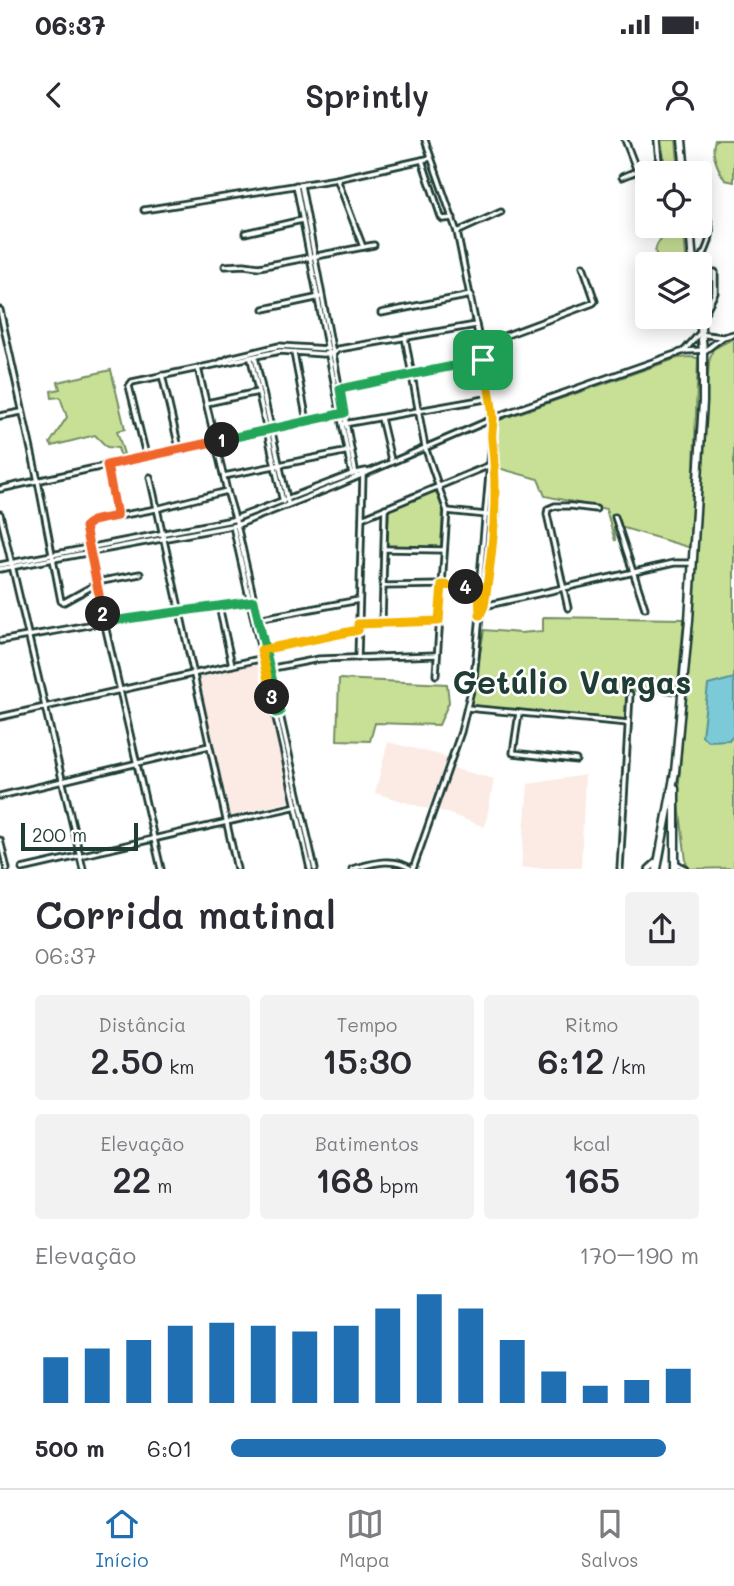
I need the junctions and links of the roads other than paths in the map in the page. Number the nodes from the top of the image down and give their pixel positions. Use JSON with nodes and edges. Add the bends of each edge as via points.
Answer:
{"nodes":[{"id":1,"x":425,"y":140,"type":"edge"},
{"id":2,"x":625,"y":140,"type":"edge"},
{"id":3,"x":657,"y":140,"type":"edge"},
{"id":4,"x":682,"y":140,"type":"edge"},
{"id":5,"x":432,"y":158,"type":"junction"},
{"id":6,"x":422,"y":160,"type":"junction"},
{"id":7,"x":659,"y":161,"type":"edge"},
{"id":8,"x":684,"y":161,"type":"edge"},
{"id":9,"x":635,"y":166,"type":"edge"},
{"id":10,"x":635,"y":172,"type":"edge"},
{"id":11,"x":622,"y":177,"type":"dead end"},
{"id":12,"x":337,"y":179,"type":"junction"},
{"id":13,"x":440,"y":182,"type":"junction"},
{"id":14,"x":299,"y":185,"type":"junction"},
{"id":15,"x":431,"y":185,"type":"junction"},
{"id":16,"x":445,"y":195,"type":"junction"},
{"id":17,"x":435,"y":198,"type":"junction"},
{"id":18,"x":144,"y":209,"type":"dead end"},
{"id":19,"x":501,"y":212,"type":"dead end"},
{"id":20,"x":453,"y":218,"type":"junction"},
{"id":21,"x":305,"y":219,"type":"junction"},
{"id":22,"x":457,"y":232,"type":"junction"},
{"id":23,"x":245,"y":233,"type":"dead end"},
{"id":24,"x":374,"y":245,"type":"dead end"},
{"id":25,"x":363,"y":247,"type":"junction"},
{"id":26,"x":312,"y":258,"type":"junction"},
{"id":27,"x":225,"y":266,"type":"dead end"},
{"id":28,"x":583,"y":266,"type":"dead end"},
{"id":29,"x":715,"y":272,"type":"dead end"},
{"id":30,"x":471,"y":295,"type":"junction"},
{"id":31,"x":320,"y":297,"type":"junction"},
{"id":32,"x":712,"y":298,"type":"edge"},
{"id":33,"x":264,"y":309,"type":"dead end"},
{"id":34,"x":0,"y":310,"type":"edge"},
{"id":35,"x":381,"y":313,"type":"dead end"},
{"id":36,"x":476,"y":324,"type":"junction"},
{"id":37,"x":703,"y":329,"type":"edge"},
{"id":38,"x":705,"y":334,"type":"junction"},
{"id":39,"x":734,"y":334,"type":"edge"},
{"id":40,"x":405,"y":337,"type":"junction"},
{"id":41,"x":723,"y":337,"type":"junction"},
{"id":42,"x":694,"y":339,"type":"junction"},
{"id":43,"x":8,"y":343,"type":"junction"},
{"id":44,"x":0,"y":344,"type":"edge"},
{"id":45,"x":480,"y":345,"type":"junction"},
{"id":46,"x":711,"y":346,"type":"junction"},
{"id":47,"x":294,"y":350,"type":"junction"},
{"id":48,"x":333,"y":350,"type":"junction"},
{"id":49,"x":701,"y":350,"type":"junction"},
{"id":50,"x":684,"y":351,"type":"junction"},
{"id":51,"x":252,"y":355,"type":"junction"},
{"id":52,"x":483,"y":360,"type":"junction"},
{"id":53,"x":198,"y":368,"type":"junction"},
{"id":54,"x":412,"y":374,"type":"junction"},
{"id":55,"x":162,"y":375,"type":"junction"},
{"id":56,"x":338,"y":390,"type":"junction"},
{"id":57,"x":261,"y":392,"type":"junction"},
{"id":58,"x":491,"y":398,"type":"junction"},
{"id":59,"x":207,"y":403,"type":"junction"},
{"id":60,"x":419,"y":411,"type":"junction"},
{"id":61,"x":21,"y":412,"type":"junction"},
{"id":62,"x":342,"y":413,"type":"junction"},
{"id":63,"x":0,"y":416,"type":"edge"},
{"id":64,"x":381,"y":418,"type":"junction"},
{"id":65,"x":493,"y":418,"type":"junction"},
{"id":66,"x":307,"y":421,"type":"junction"},
{"id":67,"x":344,"y":424,"type":"junction"},
{"id":68,"x":271,"y":429,"type":"junction"},
{"id":69,"x":492,"y":440,"type":"junction"},
{"id":70,"x":215,"y":441,"type":"junction"},
{"id":71,"x":425,"y":446,"type":"junction"},
{"id":72,"x":179,"y":448,"type":"junction"},
{"id":73,"x":349,"y":451,"type":"junction"},
{"id":74,"x":146,"y":455,"type":"junction"},
{"id":75,"x":391,"y":461,"type":"junction"},
{"id":76,"x":495,"y":463,"type":"junction"},
{"id":77,"x":107,"y":465,"type":"junction"},
{"id":78,"x":278,"y":465,"type":"junction"},
{"id":79,"x":489,"y":465,"type":"junction"},
{"id":80,"x":364,"y":473,"type":"junction"},
{"id":81,"x":224,"y":476,"type":"junction"},
{"id":82,"x":354,"y":476,"type":"junction"},
{"id":83,"x":150,"y":477,"type":"dead end"},
{"id":84,"x":38,"y":481,"type":"junction"},
{"id":85,"x":438,"y":485,"type":"junction"},
{"id":86,"x":0,"y":489,"type":"edge"},
{"id":87,"x":227,"y":491,"type":"junction"},
{"id":88,"x":286,"y":503,"type":"junction"},
{"id":89,"x":385,"y":508,"type":"junction"},
{"id":90,"x":156,"y":509,"type":"junction"},
{"id":91,"x":596,"y":509,"type":"dead end"},
{"id":92,"x":447,"y":511,"type":"junction"},
{"id":93,"x":0,"y":514,"type":"edge"},
{"id":94,"x":485,"y":515,"type":"junction"},
{"id":95,"x":117,"y":516,"type":"junction"},
{"id":96,"x":253,"y":516,"type":"junction"},
{"id":97,"x":496,"y":516,"type":"junction"},
{"id":98,"x":615,"y":517,"type":"dead end"},
{"id":99,"x":362,"y":518,"type":"junction"},
{"id":100,"x":234,"y":520,"type":"junction"},
{"id":101,"x":235,"y":525,"type":"junction"},
{"id":102,"x":214,"y":526,"type":"junction"},
{"id":103,"x":162,"y":536,"type":"junction"},
{"id":104,"x":385,"y":549,"type":"junction"},
{"id":105,"x":89,"y":550,"type":"junction"},
{"id":106,"x":444,"y":550,"type":"junction"},
{"id":107,"x":53,"y":556,"type":"junction"},
{"id":108,"x":693,"y":563,"type":"junction"},
{"id":109,"x":12,"y":564,"type":"junction"},
{"id":110,"x":0,"y":567,"type":"edge"},
{"id":111,"x":634,"y":572,"type":"junction"},
{"id":112,"x":139,"y":574,"type":"dead end"},
{"id":113,"x":442,"y":585,"type":"junction"},
{"id":114,"x":96,"y":586,"type":"junction"},
{"id":115,"x":383,"y":586,"type":"junction"},
{"id":116,"x":479,"y":588,"type":"junction"},
{"id":117,"x":487,"y":588,"type":"junction"},
{"id":118,"x":563,"y":590,"type":"junction"},
{"id":119,"x":359,"y":600,"type":"junction"},
{"id":120,"x":253,"y":601,"type":"junction"},
{"id":121,"x":219,"y":606,"type":"junction"},
{"id":122,"x":481,"y":606,"type":"junction"},
{"id":123,"x":568,"y":608,"type":"dead end"},
{"id":124,"x":645,"y":608,"type":"dead end"},
{"id":125,"x":180,"y":611,"type":"junction"},
{"id":126,"x":257,"y":619,"type":"junction"},
{"id":127,"x":439,"y":621,"type":"junction"},
{"id":128,"x":105,"y":622,"type":"junction"},
{"id":129,"x":382,"y":623,"type":"junction"},
{"id":130,"x":358,"y":624,"type":"junction"},
{"id":131,"x":358,"y":630,"type":"junction"},
{"id":132,"x":28,"y":635,"type":"junction"},
{"id":133,"x":0,"y":641,"type":"edge"},
{"id":134,"x":263,"y":650,"type":"junction"},
{"id":135,"x":436,"y":655,"type":"junction"},
{"id":136,"x":358,"y":657,"type":"junction"},
{"id":137,"x":265,"y":658,"type":"junction"},
{"id":138,"x":232,"y":665,"type":"junction"},
{"id":139,"x":268,"y":669,"type":"junction"},
{"id":140,"x":193,"y":674,"type":"junction"},
{"id":141,"x":436,"y":675,"type":"dead end"},
{"id":142,"x":120,"y":690,"type":"junction"},
{"id":143,"x":630,"y":694,"type":"dead end"},
{"id":144,"x":46,"y":707,"type":"junction"},
{"id":145,"x":467,"y":708,"type":"junction"},
{"id":146,"x":519,"y":713,"type":"junction"},
{"id":147,"x":0,"y":717,"type":"edge"},
{"id":148,"x":628,"y":723,"type":"junction"},
{"id":149,"x":209,"y":746,"type":"junction"},
{"id":150,"x":576,"y":760,"type":"dead end"},
{"id":151,"x":137,"y":765,"type":"junction"},
{"id":152,"x":675,"y":772,"type":"junction"},
{"id":153,"x":63,"y":781,"type":"junction"},
{"id":154,"x":0,"y":796,"type":"edge"},
{"id":155,"x":298,"y":806,"type":"junction"},
{"id":156,"x":227,"y":821,"type":"junction"},
{"id":157,"x":154,"y":837,"type":"junction"},
{"id":158,"x":0,"y":840,"type":"edge"},
{"id":159,"x":80,"y":855,"type":"junction"},
{"id":160,"x":658,"y":860,"type":"junction"},
{"id":161,"x":676,"y":866,"type":"edge"},
{"id":162,"x":7,"y":869,"type":"edge"},
{"id":163,"x":22,"y":869,"type":"edge"},
{"id":164,"x":83,"y":869,"type":"edge"},
{"id":165,"x":161,"y":869,"type":"edge"},
{"id":166,"x":237,"y":869,"type":"edge"},
{"id":167,"x":313,"y":869,"type":"edge"},
{"id":168,"x":352,"y":869,"type":"edge"},
{"id":169,"x":412,"y":869,"type":"edge"},
{"id":170,"x":620,"y":869,"type":"edge"},
{"id":171,"x":649,"y":869,"type":"edge"},
{"id":172,"x":657,"y":869,"type":"edge"},
{"id":173,"x":686,"y":869,"type":"edge"}],
"edges":[{"from":1,"to":5,"type":"street"},
{"from":2,"to":9,"type":"street"},
{"from":3,"to":7,"type":"street"},
{"from":4,"to":8,"type":"highway"},
{"from":5,"to":6,"type":"street"},
{"from":5,"to":13,"type":"street"},
{"from":6,"to":12,"type":"street"},
{"from":6,"to":15,"type":"street"},
{"from":10,"to":11,"type":"street"},
{"from":12,"to":14,"type":"street"},
{"from":12,"to":25,"type":"street"},
{"from":13,"to":15,"type":"street"},
{"from":13,"to":16,"type":"street"},
{"from":14,"to":18,"type":"street"},
{"from":14,"to":21,"type":"street"},
{"from":15,"to":17,"type":"street"},
{"from":16,"to":17,"type":"street"},
{"from":16,"to":20,"type":"street"},
{"from":17,"to":20,"type":"street","via":[[442,218]]},
{"from":19,"to":22,"type":"street"},
{"from":20,"to":22,"type":"street"},
{"from":21,"to":23,"type":"street"},
{"from":21,"to":26,"type":"street"},
{"from":22,"to":30,"type":"street"},
{"from":24,"to":25,"type":"street"},
{"from":25,"to":26,"type":"street"},
{"from":26,"to":27,"type":"street","via":[[259,268]]},
{"from":26,"to":31,"type":"street"},
{"from":28,"to":45,"type":"street","via":[[595,301],[590,305]]},
{"from":29,"to":32,"type":"street"},
{"from":30,"to":35,"type":"street"},
{"from":30,"to":36,"type":"street"},
{"from":31,"to":33,"type":"street"},
{"from":31,"to":48,"type":"street"},
{"from":34,"to":43,"type":"street"},
{"from":36,"to":40,"type":"street"},
{"from":36,"to":45,"type":"street"},
{"from":37,"to":38,"type":"highway"},
{"from":38,"to":41,"type":"street"},
{"from":38,"to":42,"type":"street"},
{"from":38,"to":46,"type":"street","via":[[712,340]]},
{"from":38,"to":49,"type":"highway"},
{"from":39,"to":41,"type":"street"},
{"from":40,"to":48,"type":"street"},
{"from":40,"to":54,"type":"street"},
{"from":41,"to":46,"type":"street"},
{"from":42,"to":49,"type":"street"},
{"from":42,"to":50,"type":"street"},
{"from":43,"to":44,"type":"street"},
{"from":43,"to":61,"type":"street"},
{"from":45,"to":52,"type":"street"},
{"from":46,"to":49,"type":"street"},
{"from":47,"to":48,"type":"street"},
{"from":47,"to":51,"type":"street"},
{"from":47,"to":66,"type":"street"},
{"from":48,"to":56,"type":"street"},
{"from":49,"to":50,"type":"street"},
{"from":49,"to":108,"type":"highway","via":[[703,402]]},
{"from":50,"to":65,"type":"street"},
{"from":51,"to":53,"type":"street"},
{"from":51,"to":57,"type":"street"},
{"from":52,"to":54,"type":"street"},
{"from":52,"to":58,"type":"street"},
{"from":53,"to":55,"type":"street"},
{"from":53,"to":59,"type":"street"},
{"from":54,"to":56,"type":"street"},
{"from":54,"to":60,"type":"street"},
{"from":55,"to":72,"type":"street"},
{"from":55,"to":74,"type":"street","via":[[130,386]]},
{"from":56,"to":62,"type":"street"},
{"from":57,"to":59,"type":"street"},
{"from":57,"to":68,"type":"street"},
{"from":58,"to":60,"type":"street"},
{"from":58,"to":65,"type":"street"},
{"from":59,"to":70,"type":"street"},
{"from":60,"to":64,"type":"street"},
{"from":60,"to":71,"type":"street"},
{"from":61,"to":63,"type":"street"},
{"from":61,"to":84,"type":"street"},
{"from":62,"to":66,"type":"street"},
{"from":62,"to":67,"type":"street"},
{"from":64,"to":67,"type":"street"},
{"from":64,"to":75,"type":"street"},
{"from":65,"to":69,"type":"street"},
{"from":65,"to":71,"type":"street"},
{"from":66,"to":68,"type":"street"},
{"from":67,"to":73,"type":"street"},
{"from":68,"to":70,"type":"street"},
{"from":68,"to":78,"type":"street"},
{"from":69,"to":76,"type":"street"},
{"from":69,"to":79,"type":"street"},
{"from":70,"to":72,"type":"street"},
{"from":70,"to":81,"type":"street"},
{"from":71,"to":75,"type":"street"},
{"from":71,"to":85,"type":"street"},
{"from":72,"to":74,"type":"street"},
{"from":73,"to":78,"type":"street"},
{"from":73,"to":82,"type":"street"},
{"from":74,"to":77,"type":"street"},
{"from":75,"to":80,"type":"street"},
{"from":76,"to":79,"type":"street"},
{"from":76,"to":97,"type":"street"},
{"from":77,"to":84,"type":"street"},
{"from":77,"to":95,"type":"street"},
{"from":78,"to":81,"type":"street"},
{"from":78,"to":88,"type":"street"},
{"from":79,"to":85,"type":"street"},
{"from":79,"to":94,"type":"street"},
{"from":80,"to":82,"type":"street"},
{"from":80,"to":99,"type":"street"},
{"from":81,"to":87,"type":"street"},
{"from":82,"to":88,"type":"street"},
{"from":83,"to":90,"type":"street"},
{"from":84,"to":86,"type":"street"},
{"from":84,"to":107,"type":"street"},
{"from":85,"to":89,"type":"street"},
{"from":85,"to":92,"type":"street"},
{"from":87,"to":90,"type":"street"},
{"from":87,"to":100,"type":"street"},
{"from":88,"to":96,"type":"street"},
{"from":89,"to":99,"type":"street"},
{"from":89,"to":104,"type":"street"},
{"from":90,"to":95,"type":"street"},
{"from":90,"to":103,"type":"street"},
{"from":91,"to":118,"type":"street","via":[[548,509]]},
{"from":92,"to":94,"type":"street"},
{"from":92,"to":106,"type":"street"},
{"from":93,"to":109,"type":"street"},
{"from":94,"to":97,"type":"street"},
{"from":94,"to":116,"type":"street"},
{"from":95,"to":105,"type":"street","via":[[87,523]]},
{"from":96,"to":100,"type":"street"},
{"from":96,"to":101,"type":"street"},
{"from":97,"to":117,"type":"street"},
{"from":98,"to":111,"type":"street"},
{"from":99,"to":119,"type":"street"},
{"from":100,"to":101,"type":"street"},
{"from":100,"to":102,"type":"street"},
{"from":101,"to":102,"type":"street"},
{"from":101,"to":120,"type":"street"},
{"from":102,"to":103,"type":"street"},
{"from":103,"to":105,"type":"street"},
{"from":103,"to":125,"type":"street"},
{"from":104,"to":106,"type":"street"},
{"from":104,"to":115,"type":"street"},
{"from":105,"to":107,"type":"street"},
{"from":105,"to":114,"type":"street"},
{"from":106,"to":113,"type":"street"},
{"from":107,"to":109,"type":"street"},
{"from":107,"to":114,"type":"street","via":[[61,601]]},
{"from":108,"to":111,"type":"street"},
{"from":108,"to":152,"type":"highway"},
{"from":109,"to":110,"type":"street"},
{"from":109,"to":132,"type":"street"},
{"from":111,"to":118,"type":"street"},
{"from":111,"to":124,"type":"street"},
{"from":112,"to":114,"type":"street"},
{"from":113,"to":115,"type":"street"},
{"from":113,"to":116,"type":"street"},
{"from":113,"to":127,"type":"street"},
{"from":114,"to":128,"type":"street"},
{"from":115,"to":129,"type":"street"},
{"from":116,"to":117,"type":"street"},
{"from":116,"to":122,"type":"street"},
{"from":117,"to":122,"type":"street"},
{"from":118,"to":122,"type":"street"},
{"from":118,"to":123,"type":"street"},
{"from":119,"to":126,"type":"street"},
{"from":119,"to":130,"type":"street"},
{"from":120,"to":121,"type":"street"},
{"from":120,"to":126,"type":"street"},
{"from":121,"to":125,"type":"street"},
{"from":121,"to":138,"type":"street"},
{"from":122,"to":145,"type":"street"},
{"from":125,"to":128,"type":"street"},
{"from":125,"to":140,"type":"street"},
{"from":126,"to":134,"type":"street"},
{"from":127,"to":129,"type":"street"},
{"from":127,"to":135,"type":"street"},
{"from":128,"to":132,"type":"street"},
{"from":128,"to":142,"type":"street"},
{"from":129,"to":130,"type":"street"},
{"from":130,"to":131,"type":"street"},
{"from":131,"to":134,"type":"street"},
{"from":131,"to":136,"type":"street"},
{"from":132,"to":133,"type":"street"},
{"from":132,"to":144,"type":"street"},
{"from":134,"to":137,"type":"street"},
{"from":135,"to":136,"type":"street"},
{"from":135,"to":141,"type":"street"},
{"from":136,"to":139,"type":"street"},
{"from":137,"to":138,"type":"street"},
{"from":137,"to":139,"type":"street"},
{"from":138,"to":140,"type":"street"},
{"from":139,"to":155,"type":"street"},
{"from":140,"to":142,"type":"street"},
{"from":140,"to":149,"type":"street"},
{"from":142,"to":144,"type":"street"},
{"from":142,"to":151,"type":"street"},
{"from":143,"to":148,"type":"street"},
{"from":144,"to":147,"type":"street"},
{"from":144,"to":153,"type":"street"},
{"from":145,"to":146,"type":"street"},
{"from":145,"to":169,"type":"street"},
{"from":146,"to":148,"type":"street"},
{"from":146,"to":150,"type":"street","via":[[513,753]]},
{"from":148,"to":170,"type":"street"},
{"from":149,"to":151,"type":"street"},
{"from":149,"to":156,"type":"street"},
{"from":151,"to":153,"type":"street"},
{"from":151,"to":157,"type":"street"},
{"from":152,"to":160,"type":"highway"},
{"from":152,"to":161,"type":"highway"},
{"from":153,"to":154,"type":"street"},
{"from":153,"to":159,"type":"street"},
{"from":155,"to":156,"type":"street"},
{"from":155,"to":167,"type":"street"},
{"from":156,"to":157,"type":"street"},
{"from":156,"to":166,"type":"street"},
{"from":157,"to":159,"type":"street"},
{"from":157,"to":165,"type":"street"},
{"from":158,"to":162,"type":"street"},
{"from":159,"to":163,"type":"street"},
{"from":159,"to":164,"type":"street"},
{"from":160,"to":161,"type":"highway","via":[[669,856]]},
{"from":160,"to":171,"type":"street"},
{"from":160,"to":172,"type":"highway"},
{"from":161,"to":173,"type":"street"},
{"from":168,"to":169,"type":"street","via":[[389,862]]}]}
